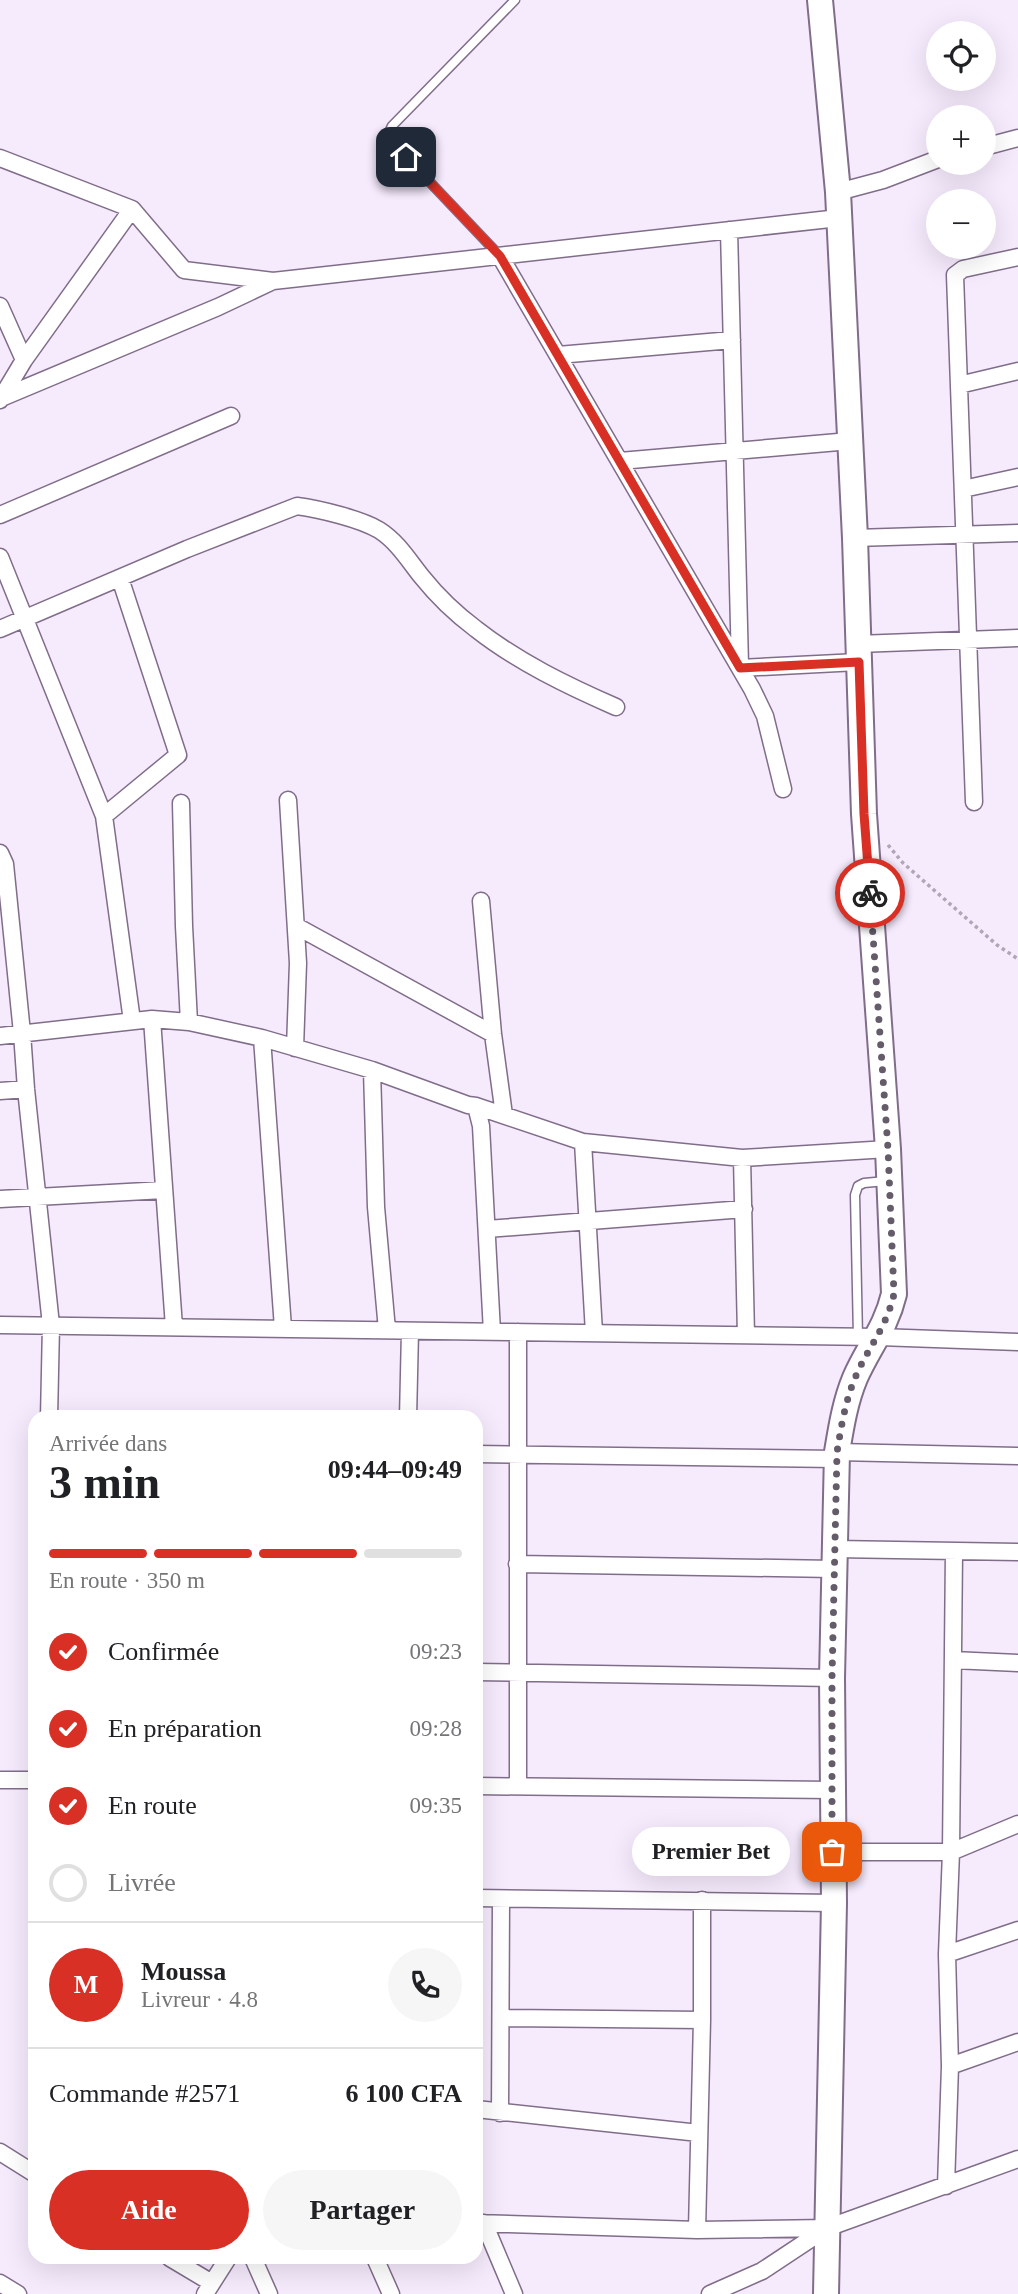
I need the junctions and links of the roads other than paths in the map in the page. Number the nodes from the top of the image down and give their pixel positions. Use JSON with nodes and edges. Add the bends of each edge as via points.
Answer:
{"nodes":[{"id":1,"x":515,"y":0,"type":"edge"},
{"id":2,"x":820,"y":0,"type":"edge"},
{"id":3,"x":1018,"y":138,"type":"edge"},
{"id":4,"x":996,"y":144,"type":"edge"},
{"id":5,"x":0,"y":158,"type":"edge"},
{"id":6,"x":926,"y":164,"type":"edge"},
{"id":7,"x":838,"y":192,"type":"junction"},
{"id":8,"x":132,"y":209,"type":"junction"},
{"id":9,"x":839,"y":218,"type":"junction"},
{"id":10,"x":729,"y":230,"type":"junction"},
{"id":11,"x":500,"y":256,"type":"junction"},
{"id":12,"x":1018,"y":257,"type":"edge"},
{"id":13,"x":273,"y":281,"type":"junction"},
{"id":14,"x":0,"y":306,"type":"edge"},
{"id":15,"x":732,"y":340,"type":"junction"},
{"id":16,"x":558,"y":355,"type":"junction"},
{"id":17,"x":24,"y":360,"type":"junction"},
{"id":18,"x":1018,"y":371,"type":"edge"},
{"id":19,"x":959,"y":385,"type":"junction"},
{"id":20,"x":0,"y":399,"type":"edge"},
{"id":21,"x":231,"y":416,"type":"dead end"},
{"id":22,"x":850,"y":441,"type":"junction"},
{"id":23,"x":735,"y":451,"type":"junction"},
{"id":24,"x":620,"y":461,"type":"junction"},
{"id":25,"x":1018,"y":477,"type":"edge"},
{"id":26,"x":963,"y":489,"type":"junction"},
{"id":27,"x":0,"y":515,"type":"edge"},
{"id":28,"x":1018,"y":533,"type":"edge"},
{"id":29,"x":964,"y":535,"type":"junction"},
{"id":30,"x":855,"y":538,"type":"junction"},
{"id":31,"x":0,"y":557,"type":"edge"},
{"id":32,"x":120,"y":578,"type":"junction"},
{"id":33,"x":25,"y":619,"type":"junction"},
{"id":34,"x":0,"y":629,"type":"edge"},
{"id":35,"x":1018,"y":638,"type":"edge"},
{"id":36,"x":968,"y":640,"type":"junction"},
{"id":37,"x":858,"y":653,"type":"junction"},
{"id":38,"x":740,"y":668,"type":"junction"},
{"id":39,"x":616,"y":707,"type":"dead end"},
{"id":40,"x":783,"y":789,"type":"dead end"},
{"id":41,"x":288,"y":800,"type":"dead end"},
{"id":42,"x":974,"y":802,"type":"dead end"},
{"id":43,"x":181,"y":803,"type":"dead end"},
{"id":44,"x":104,"y":816,"type":"junction"},
{"id":45,"x":0,"y":853,"type":"edge"},
{"id":46,"x":481,"y":901,"type":"dead end"},
{"id":47,"x":296,"y":926,"type":"junction"},
{"id":48,"x":152,"y":1019,"type":"junction"},
{"id":49,"x":132,"y":1021,"type":"junction"},
{"id":50,"x":189,"y":1022,"type":"junction"},
{"id":51,"x":23,"y":1033,"type":"junction"},
{"id":52,"x":494,"y":1034,"type":"junction"},
{"id":53,"x":0,"y":1036,"type":"edge"},
{"id":54,"x":262,"y":1038,"type":"junction"},
{"id":55,"x":295,"y":1048,"type":"junction"},
{"id":56,"x":372,"y":1070,"type":"junction"},
{"id":57,"x":26,"y":1089,"type":"junction"},
{"id":58,"x":0,"y":1091,"type":"edge"},
{"id":59,"x":476,"y":1106,"type":"junction"},
{"id":60,"x":504,"y":1115,"type":"junction"},
{"id":61,"x":583,"y":1142,"type":"junction"},
{"id":62,"x":888,"y":1149,"type":"junction"},
{"id":63,"x":742,"y":1158,"type":"junction"},
{"id":64,"x":889,"y":1180,"type":"junction"},
{"id":65,"x":164,"y":1190,"type":"junction"},
{"id":66,"x":39,"y":1196,"type":"junction"},
{"id":67,"x":0,"y":1199,"type":"edge"},
{"id":68,"x":744,"y":1209,"type":"junction"},
{"id":69,"x":588,"y":1222,"type":"junction"},
{"id":70,"x":487,"y":1229,"type":"junction"},
{"id":71,"x":0,"y":1325,"type":"edge"},
{"id":72,"x":51,"y":1325,"type":"junction"},
{"id":73,"x":174,"y":1327,"type":"junction"},
{"id":74,"x":284,"y":1328,"type":"junction"},
{"id":75,"x":387,"y":1330,"type":"junction"},
{"id":76,"x":410,"y":1331,"type":"junction"},
{"id":77,"x":492,"y":1332,"type":"junction"},
{"id":78,"x":517,"y":1332,"type":"junction"},
{"id":79,"x":594,"y":1333,"type":"junction"},
{"id":80,"x":746,"y":1335,"type":"junction"},
{"id":81,"x":868,"y":1337,"type":"junction"},
{"id":82,"x":1018,"y":1342,"type":"edge"},
{"id":83,"x":49,"y":1410,"type":"edge"},
{"id":84,"x":408,"y":1410,"type":"edge"},
{"id":85,"x":483,"y":1454,"type":"edge"},
{"id":86,"x":518,"y":1455,"type":"junction"},
{"id":87,"x":837,"y":1456,"type":"junction"},
{"id":88,"x":1018,"y":1456,"type":"edge"},
{"id":89,"x":954,"y":1551,"type":"junction"},
{"id":90,"x":1018,"y":1552,"type":"edge"},
{"id":91,"x":835,"y":1559,"type":"junction"},
{"id":92,"x":517,"y":1564,"type":"junction"},
{"id":93,"x":953,"y":1660,"type":"junction"},
{"id":94,"x":1018,"y":1663,"type":"edge"},
{"id":95,"x":483,"y":1672,"type":"edge"},
{"id":96,"x":518,"y":1673,"type":"junction"},
{"id":97,"x":832,"y":1678,"type":"junction"},
{"id":98,"x":0,"y":1780,"type":"edge"},
{"id":99,"x":28,"y":1780,"type":"edge"},
{"id":100,"x":483,"y":1786,"type":"edge"},
{"id":101,"x":518,"y":1786,"type":"junction"},
{"id":102,"x":832,"y":1790,"type":"junction"},
{"id":103,"x":1018,"y":1824,"type":"edge"},
{"id":104,"x":832,"y":1852,"type":"junction"},
{"id":105,"x":951,"y":1852,"type":"junction"},
{"id":106,"x":483,"y":1898,"type":"edge"},
{"id":107,"x":501,"y":1899,"type":"junction"},
{"id":108,"x":702,"y":1900,"type":"junction"},
{"id":109,"x":834,"y":1903,"type":"junction"},
{"id":110,"x":1018,"y":1930,"type":"edge"},
{"id":111,"x":947,"y":1954,"type":"junction"},
{"id":112,"x":501,"y":2018,"type":"junction"},
{"id":113,"x":702,"y":2020,"type":"junction"},
{"id":114,"x":1018,"y":2042,"type":"edge"},
{"id":115,"x":950,"y":2066,"type":"junction"},
{"id":116,"x":483,"y":2110,"type":"edge"},
{"id":117,"x":500,"y":2113,"type":"junction"},
{"id":118,"x":699,"y":2133,"type":"junction"},
{"id":119,"x":0,"y":2152,"type":"edge"},
{"id":120,"x":1018,"y":2160,"type":"edge"},
{"id":121,"x":28,"y":2170,"type":"edge"},
{"id":122,"x":946,"y":2186,"type":"junction"},
{"id":123,"x":483,"y":2223,"type":"edge"},
{"id":124,"x":827,"y":2228,"type":"junction"},
{"id":125,"x":483,"y":2229,"type":"edge"},
{"id":126,"x":696,"y":2230,"type":"junction"},
{"id":127,"x":177,"y":2264,"type":"edge"},
{"id":128,"x":224,"y":2264,"type":"edge"},
{"id":129,"x":256,"y":2264,"type":"edge"},
{"id":130,"x":378,"y":2264,"type":"edge"},
{"id":131,"x":0,"y":2283,"type":"edge"},
{"id":132,"x":208,"y":2289,"type":"edge"},
{"id":133,"x":18,"y":2294,"type":"edge"},
{"id":134,"x":269,"y":2294,"type":"edge"},
{"id":135,"x":391,"y":2294,"type":"edge"},
{"id":136,"x":514,"y":2294,"type":"edge"},
{"id":137,"x":710,"y":2294,"type":"edge"},
{"id":138,"x":826,"y":2294,"type":"edge"}],
"edges":[{"from":1,"to":11,"type":"lane","via":[[392,126],[387,137]]},
{"from":2,"to":7,"type":"main road"},
{"from":3,"to":4,"type":"street"},
{"from":5,"to":8,"type":"street"},
{"from":6,"to":7,"type":"street"},
{"from":7,"to":9,"type":"main road"},
{"from":8,"to":13,"type":"street","via":[[184,270]]},
{"from":8,"to":17,"type":"street"},
{"from":9,"to":10,"type":"street"},
{"from":9,"to":22,"type":"main road"},
{"from":10,"to":11,"type":"street"},
{"from":10,"to":15,"type":"street"},
{"from":11,"to":13,"type":"street"},
{"from":11,"to":16,"type":"street"},
{"from":12,"to":19,"type":"street","via":[[963,269],[955,275]]},
{"from":13,"to":20,"type":"street"},
{"from":14,"to":17,"type":"street"},
{"from":15,"to":16,"type":"street"},
{"from":15,"to":23,"type":"street"},
{"from":16,"to":24,"type":"street"},
{"from":17,"to":20,"type":"street"},
{"from":18,"to":19,"type":"street"},
{"from":19,"to":26,"type":"street"},
{"from":21,"to":27,"type":"street"},
{"from":22,"to":23,"type":"street"},
{"from":22,"to":30,"type":"main road"},
{"from":23,"to":24,"type":"street"},
{"from":23,"to":38,"type":"street"},
{"from":24,"to":38,"type":"street"},
{"from":25,"to":26,"type":"street"},
{"from":26,"to":29,"type":"street"},
{"from":28,"to":29,"type":"street"},
{"from":29,"to":30,"type":"street"},
{"from":29,"to":36,"type":"street"},
{"from":30,"to":37,"type":"main road"},
{"from":31,"to":33,"type":"street"},
{"from":32,"to":33,"type":"street"},
{"from":32,"to":39,"type":"street","via":[[297,506],[313,508],[379,530],[403,551],[436,594],[478,631],[565,684]]},
{"from":32,"to":44,"type":"street","via":[[178,755]]},
{"from":33,"to":34,"type":"street"},
{"from":33,"to":44,"type":"street"},
{"from":35,"to":36,"type":"street"},
{"from":36,"to":37,"type":"street"},
{"from":36,"to":42,"type":"street"},
{"from":37,"to":38,"type":"street"},
{"from":37,"to":62,"type":"main road","via":[[864,814]]},
{"from":38,"to":40,"type":"street","via":[[765,716]]},
{"from":41,"to":47,"type":"street"},
{"from":43,"to":50,"type":"street"},
{"from":44,"to":49,"type":"street"},
{"from":45,"to":51,"type":"street","via":[[5,864]]},
{"from":46,"to":52,"type":"street"},
{"from":47,"to":52,"type":"street"},
{"from":47,"to":55,"type":"street"},
{"from":48,"to":49,"type":"street"},
{"from":48,"to":50,"type":"street"},
{"from":48,"to":65,"type":"street"},
{"from":49,"to":51,"type":"street"},
{"from":50,"to":54,"type":"street"},
{"from":51,"to":53,"type":"street"},
{"from":51,"to":57,"type":"street"},
{"from":52,"to":60,"type":"street"},
{"from":54,"to":55,"type":"street"},
{"from":54,"to":74,"type":"street"},
{"from":55,"to":56,"type":"street"},
{"from":56,"to":59,"type":"street"},
{"from":56,"to":75,"type":"street","via":[[376,1207]]},
{"from":57,"to":58,"type":"street"},
{"from":57,"to":66,"type":"street"},
{"from":59,"to":60,"type":"street"},
{"from":59,"to":70,"type":"street"},
{"from":60,"to":61,"type":"street"},
{"from":61,"to":63,"type":"street"},
{"from":61,"to":69,"type":"street"},
{"from":62,"to":63,"type":"street"},
{"from":62,"to":64,"type":"main road"},
{"from":63,"to":68,"type":"street"},
{"from":64,"to":81,"type":"main road","via":[[894,1294],[891,1310]]},
{"from":64,"to":81,"type":"lane","via":[[864,1183],[855,1195]]},
{"from":65,"to":66,"type":"street"},
{"from":65,"to":73,"type":"street"},
{"from":66,"to":67,"type":"street"},
{"from":66,"to":72,"type":"street"},
{"from":68,"to":69,"type":"street"},
{"from":68,"to":80,"type":"street"},
{"from":69,"to":70,"type":"street"},
{"from":69,"to":79,"type":"street"},
{"from":70,"to":77,"type":"street"},
{"from":71,"to":72,"type":"street"},
{"from":72,"to":73,"type":"street"},
{"from":72,"to":83,"type":"street"},
{"from":73,"to":74,"type":"street"},
{"from":74,"to":75,"type":"street"},
{"from":75,"to":76,"type":"street"},
{"from":76,"to":77,"type":"street"},
{"from":76,"to":84,"type":"street"},
{"from":77,"to":78,"type":"street"},
{"from":78,"to":79,"type":"street"},
{"from":78,"to":86,"type":"street"},
{"from":79,"to":80,"type":"street"},
{"from":80,"to":81,"type":"street"},
{"from":81,"to":82,"type":"street"},
{"from":81,"to":87,"type":"main road","via":[[841,1426]]},
{"from":85,"to":86,"type":"street"},
{"from":86,"to":87,"type":"street"},
{"from":86,"to":92,"type":"street"},
{"from":87,"to":88,"type":"street"},
{"from":87,"to":91,"type":"main road"},
{"from":89,"to":90,"type":"street"},
{"from":89,"to":91,"type":"street"},
{"from":89,"to":93,"type":"street"},
{"from":91,"to":92,"type":"street"},
{"from":91,"to":97,"type":"main road"},
{"from":92,"to":96,"type":"street"},
{"from":93,"to":94,"type":"street"},
{"from":93,"to":105,"type":"street"},
{"from":95,"to":96,"type":"street"},
{"from":96,"to":97,"type":"street"},
{"from":96,"to":101,"type":"street"},
{"from":97,"to":102,"type":"main road"},
{"from":98,"to":99,"type":"street"},
{"from":100,"to":101,"type":"street"},
{"from":101,"to":102,"type":"street"},
{"from":102,"to":104,"type":"main road"},
{"from":103,"to":105,"type":"street"},
{"from":104,"to":105,"type":"street"},
{"from":104,"to":109,"type":"main road"},
{"from":105,"to":111,"type":"street"},
{"from":106,"to":107,"type":"street"},
{"from":107,"to":108,"type":"street"},
{"from":107,"to":112,"type":"street"},
{"from":108,"to":109,"type":"street"},
{"from":108,"to":113,"type":"street"},
{"from":109,"to":124,"type":"main road"},
{"from":110,"to":111,"type":"street"},
{"from":111,"to":115,"type":"street"},
{"from":112,"to":113,"type":"street"},
{"from":112,"to":117,"type":"street"},
{"from":113,"to":118,"type":"street"},
{"from":114,"to":115,"type":"street"},
{"from":115,"to":122,"type":"street"},
{"from":116,"to":117,"type":"street"},
{"from":117,"to":118,"type":"street"},
{"from":118,"to":126,"type":"street"},
{"from":119,"to":121,"type":"street"},
{"from":120,"to":122,"type":"street"},
{"from":122,"to":124,"type":"street"},
{"from":123,"to":126,"type":"street"},
{"from":124,"to":126,"type":"street"},
{"from":124,"to":137,"type":"street","via":[[762,2271]]},
{"from":124,"to":138,"type":"main road"},
{"from":125,"to":136,"type":"street"},
{"from":127,"to":132,"type":"street"},
{"from":128,"to":132,"type":"street"},
{"from":129,"to":134,"type":"street"},
{"from":130,"to":135,"type":"street"},
{"from":131,"to":133,"type":"street"}]}
